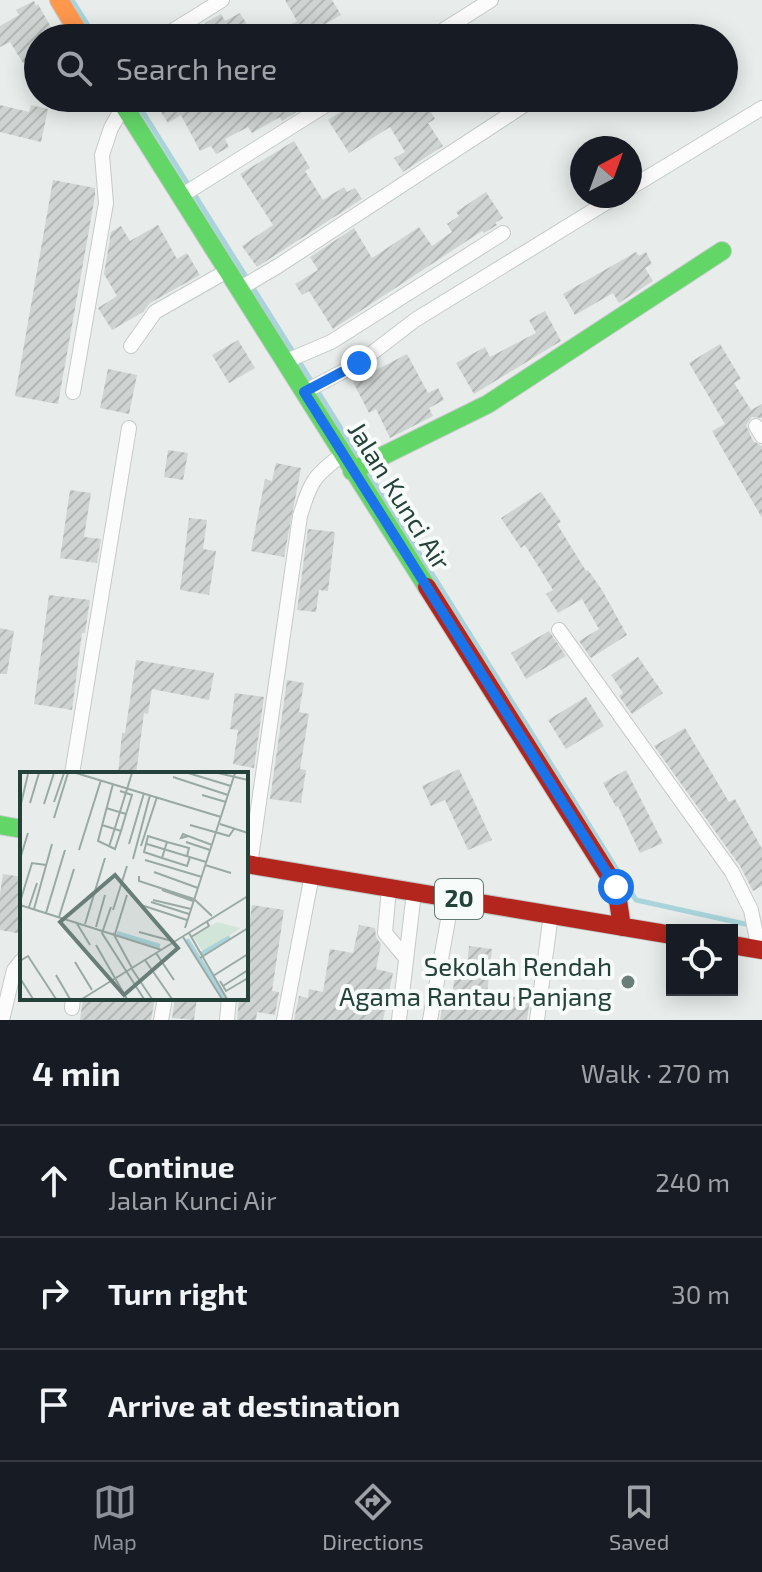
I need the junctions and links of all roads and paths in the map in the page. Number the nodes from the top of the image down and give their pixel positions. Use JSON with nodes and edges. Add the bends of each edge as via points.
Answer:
{"nodes":[{"id":1,"x":59,"y":0,"type":"edge"},
{"id":2,"x":222,"y":0,"type":"edge"},
{"id":3,"x":491,"y":0,"type":"edge"},
{"id":4,"x":74,"y":24,"type":"edge"},
{"id":5,"x":183,"y":24,"type":"edge"},
{"id":6,"x":453,"y":24,"type":"edge"},
{"id":7,"x":762,"y":108,"type":"edge"},
{"id":8,"x":118,"y":112,"type":"edge"},
{"id":9,"x":129,"y":112,"type":"edge"},
{"id":10,"x":315,"y":112,"type":"edge"},
{"id":11,"x":513,"y":112,"type":"edge"},
{"id":12,"x":642,"y":181,"type":"edge"},
{"id":13,"x":188,"y":192,"type":"junction"},
{"id":14,"x":597,"y":208,"type":"edge"},
{"id":15,"x":503,"y":233,"type":"dead end"},
{"id":16,"x":722,"y":251,"type":"dead end"},
{"id":17,"x":227,"y":271,"type":"junction"},
{"id":18,"x":246,"y":284,"type":"junction"},
{"id":19,"x":131,"y":346,"type":"dead end"},
{"id":20,"x":292,"y":359,"type":"junction"},
{"id":21,"x":311,"y":389,"type":"junction"},
{"id":22,"x":73,"y":392,"type":"dead end"},
{"id":23,"x":129,"y":428,"type":"dead end"},
{"id":24,"x":355,"y":464,"type":"junction"},
{"id":25,"x":559,"y":630,"type":"dead end"},
{"id":26,"x":72,"y":772,"type":"edge"},
{"id":27,"x":0,"y":825,"type":"edge"},
{"id":28,"x":20,"y":829,"type":"edge"},
{"id":29,"x":248,"y":864,"type":"edge"},
{"id":30,"x":312,"y":875,"type":"junction"},
{"id":31,"x":389,"y":888,"type":"junction"},
{"id":32,"x":414,"y":892,"type":"junction"},
{"id":33,"x":452,"y":898,"type":"junction"},
{"id":34,"x":551,"y":914,"type":"junction"},
{"id":35,"x":622,"y":927,"type":"junction"},
{"id":36,"x":666,"y":934,"type":"edge"},
{"id":37,"x":738,"y":946,"type":"edge"},
{"id":38,"x":760,"y":950,"type":"edge"},
{"id":39,"x":406,"y":958,"type":"junction"},
{"id":40,"x":20,"y":962,"type":"edge"},
{"id":41,"x":165,"y":1000,"type":"edge"},
{"id":42,"x":229,"y":1000,"type":"edge"},
{"id":43,"x":2,"y":1020,"type":"edge"},
{"id":44,"x":161,"y":1020,"type":"edge"},
{"id":45,"x":227,"y":1020,"type":"edge"},
{"id":46,"x":284,"y":1020,"type":"edge"},
{"id":47,"x":399,"y":1020,"type":"edge"},
{"id":48,"x":430,"y":1020,"type":"edge"},
{"id":49,"x":537,"y":1020,"type":"edge"}],
"edges":[{"from":1,"to":4,"type":"main road"},
{"from":2,"to":5,"type":"street"},
{"from":3,"to":6,"type":"street"},
{"from":7,"to":12,"type":"street"},
{"from":8,"to":22,"type":"street","via":[[102,155],[106,203]]},
{"from":9,"to":13,"type":"main road","name":"Jalan Kunci Air"},
{"from":10,"to":13,"type":"street"},
{"from":11,"to":18,"type":"street"},
{"from":13,"to":17,"type":"main road","name":"Jalan Kunci Air"},
{"from":14,"to":21,"type":"street"},
{"from":15,"to":20,"type":"street","via":[[331,342]]},
{"from":16,"to":24,"type":"main road","via":[[488,404]]},
{"from":17,"to":18,"type":"main road","name":"Jalan Kunci Air"},
{"from":17,"to":19,"type":"street","via":[[155,312]]},
{"from":18,"to":20,"type":"main road","name":"Jalan Kunci Air"},
{"from":20,"to":21,"type":"main road","name":"Jalan Kunci Air"},
{"from":21,"to":24,"type":"main road","name":"Jalan Kunci Air"},
{"from":23,"to":26,"type":"street"},
{"from":24,"to":29,"type":"street","via":[[324,468],[310,484],[300,516]]},
{"from":24,"to":35,"type":"main road","name":"Jalan Kunci Air","via":[[616,887]]},
{"from":25,"to":38,"type":"street","via":[[732,872],[751,910]]},
{"from":27,"to":28,"type":"main road"},
{"from":29,"to":30,"type":"main road","number":"20"},
{"from":30,"to":31,"type":"main road","number":"20"},
{"from":30,"to":46,"type":"street"},
{"from":31,"to":32,"type":"main road","number":"20"},
{"from":31,"to":39,"type":"street","via":[[385,933]]},
{"from":32,"to":33,"type":"main road","number":"20"},
{"from":32,"to":39,"type":"street"},
{"from":33,"to":34,"type":"main road","number":"20"},
{"from":33,"to":48,"type":"street"},
{"from":34,"to":35,"type":"main road","number":"20"},
{"from":34,"to":49,"type":"street"},
{"from":35,"to":36,"type":"main road","number":"20"},
{"from":37,"to":38,"type":"main road"},
{"from":39,"to":47,"type":"street"},
{"from":40,"to":43,"type":"street"},
{"from":41,"to":44,"type":"street"},
{"from":42,"to":45,"type":"street"}]}
